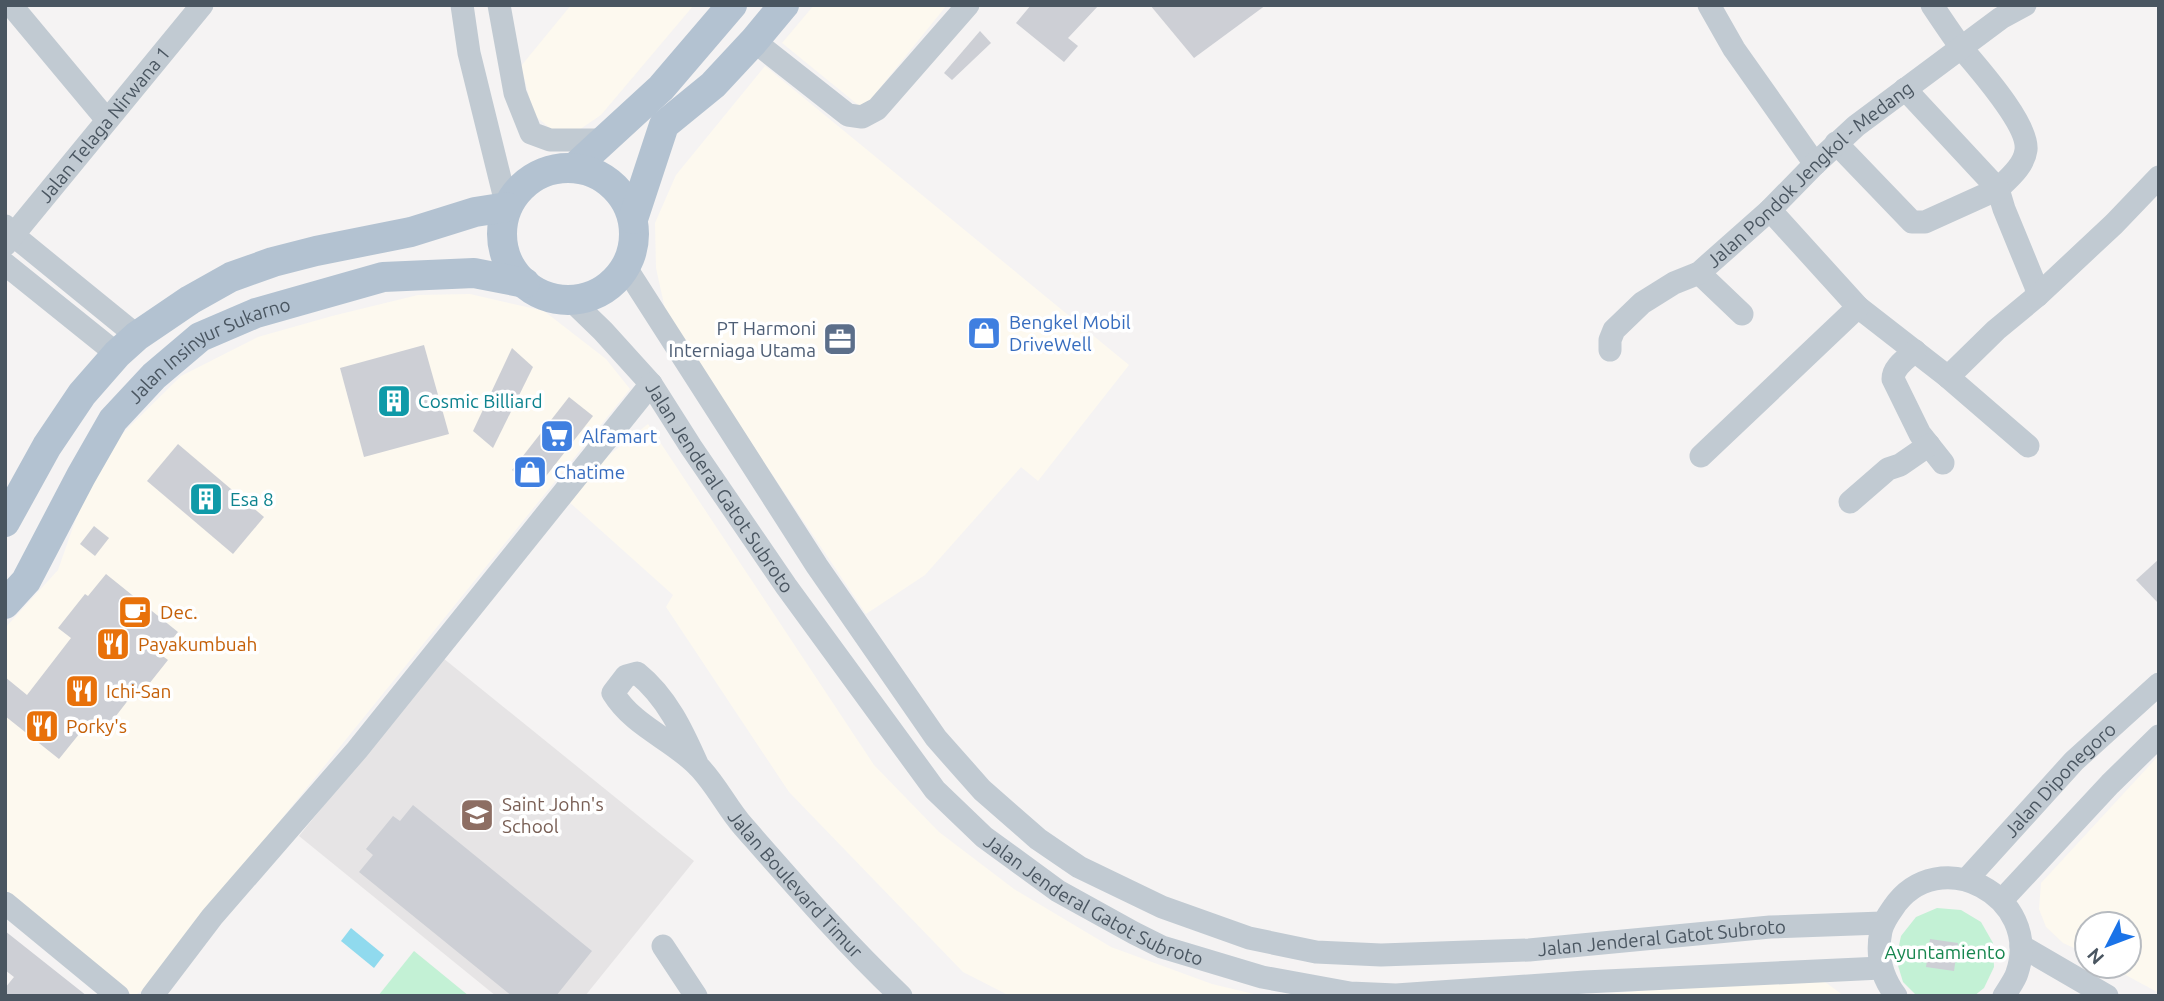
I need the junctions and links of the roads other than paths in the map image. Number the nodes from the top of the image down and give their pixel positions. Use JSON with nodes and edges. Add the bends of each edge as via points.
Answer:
{"nodes":[{"id":1,"x":11,"y":5,"type":"edge"},
{"id":2,"x":202,"y":5,"type":"edge"},
{"id":3,"x":462,"y":5,"type":"edge"},
{"id":4,"x":499,"y":5,"type":"edge"},
{"id":5,"x":732,"y":5,"type":"edge"},
{"id":6,"x":784,"y":5,"type":"edge"},
{"id":7,"x":968,"y":5,"type":"edge"},
{"id":8,"x":1709,"y":5,"type":"edge"},
{"id":9,"x":1932,"y":5,"type":"edge"},
{"id":10,"x":2025,"y":5,"type":"edge"},
{"id":11,"x":754,"y":41,"type":"junction"},
{"id":12,"x":1962,"y":48,"type":"junction"},
{"id":13,"x":1905,"y":89,"type":"junction"},
{"id":14,"x":107,"y":120,"type":"junction"},
{"id":15,"x":605,"y":140,"type":"junction"},
{"id":16,"x":1836,"y":143,"type":"junction"},
{"id":17,"x":1815,"y":164,"type":"junction"},
{"id":18,"x":575,"y":167,"type":"junction"},
{"id":19,"x":2159,"y":177,"type":"edge"},
{"id":20,"x":1998,"y":189,"type":"junction"},
{"id":21,"x":507,"y":207,"type":"junction"},
{"id":22,"x":1770,"y":210,"type":"junction"},
{"id":23,"x":633,"y":219,"type":"junction"},
{"id":24,"x":8,"y":236,"type":"edge"},
{"id":25,"x":5,"y":264,"type":"edge"},
{"id":26,"x":626,"y":268,"type":"junction"},
{"id":27,"x":1699,"y":273,"type":"junction"},
{"id":28,"x":524,"y":284,"type":"junction"},
{"id":29,"x":2037,"y":296,"type":"junction"},
{"id":30,"x":571,"y":300,"type":"junction"},
{"id":31,"x":1857,"y":307,"type":"junction"},
{"id":32,"x":1742,"y":314,"type":"dead end"},
{"id":33,"x":127,"y":345,"type":"junction"},
{"id":34,"x":1610,"y":350,"type":"dead end"},
{"id":35,"x":1914,"y":351,"type":"junction"},
{"id":36,"x":1948,"y":377,"type":"junction"},
{"id":37,"x":651,"y":384,"type":"junction"},
{"id":38,"x":2028,"y":446,"type":"dead end"},
{"id":39,"x":1701,"y":456,"type":"dead end"},
{"id":40,"x":1850,"y":502,"type":"dead end"},
{"id":41,"x":5,"y":523,"type":"edge"},
{"id":42,"x":817,"y":566,"type":"junction"},
{"id":43,"x":786,"y":586,"type":"junction"},
{"id":44,"x":5,"y":604,"type":"edge"},
{"id":45,"x":2159,"y":684,"type":"edge"},
{"id":46,"x":2159,"y":736,"type":"edge"},
{"id":47,"x":698,"y":766,"type":"dead end"},
{"id":48,"x":1967,"y":879,"type":"junction"},
{"id":49,"x":1151,"y":900,"type":"junction"},
{"id":50,"x":2002,"y":900,"type":"junction"},
{"id":51,"x":5,"y":902,"type":"edge"},
{"id":52,"x":1882,"y":923,"type":"junction"},
{"id":53,"x":1133,"y":933,"type":"junction"},
{"id":54,"x":663,"y":946,"type":"dead end"},
{"id":55,"x":2021,"y":946,"type":"junction"},
{"id":56,"x":1881,"y":968,"type":"junction"},
{"id":57,"x":118,"y":996,"type":"edge"},
{"id":58,"x":152,"y":996,"type":"edge"},
{"id":59,"x":696,"y":996,"type":"edge"},
{"id":60,"x":901,"y":996,"type":"edge"},
{"id":61,"x":1896,"y":996,"type":"edge"},
{"id":62,"x":2004,"y":996,"type":"edge"},
{"id":63,"x":2107,"y":996,"type":"edge"}],
"edges":[{"from":1,"to":14,"type":"street"},
{"from":2,"to":14,"type":"street","name":"Jalan Telaga Nirwana 1"},
{"from":3,"to":21,"type":"street","via":[[469,54]]},
{"from":4,"to":15,"type":"street","via":[[515,93],[531,133],[550,140]]},
{"from":5,"to":15,"type":"main road","via":[[661,88]]},
{"from":6,"to":11,"type":"main road"},
{"from":7,"to":11,"type":"street","via":[[877,109],[862,117],[848,115]]},
{"from":8,"to":17,"type":"street","via":[[1734,49]]},
{"from":9,"to":12,"type":"street"},
{"from":10,"to":12,"type":"street","name":"Jalan Pondok Jengkol - Medang"},
{"from":11,"to":23,"type":"main road","via":[[713,85],[664,125]]},
{"from":12,"to":13,"type":"street","name":"Jalan Pondok Jengkol - Medang"},
{"from":12,"to":20,"type":"street","via":[[2002,97],[2027,148],[2021,164]]},
{"from":13,"to":16,"type":"street","name":"Jalan Pondok Jengkol - Medang"},
{"from":13,"to":20,"type":"street"},
{"from":14,"to":24,"type":"street","name":"Jalan Telaga Nirwana 1"},
{"from":15,"to":18,"type":"main road"},
{"from":16,"to":17,"type":"street","name":"Jalan Pondok Jengkol - Medang"},
{"from":16,"to":20,"type":"street","via":[[1912,222],[1925,222]]},
{"from":17,"to":22,"type":"street","name":"Jalan Pondok Jengkol - Medang"},
{"from":18,"to":21,"type":"main road","via":[[542,172],[516,193]]},
{"from":18,"to":23,"type":"main road","via":[[612,184]]},
{"from":19,"to":29,"type":"street"},
{"from":20,"to":29,"type":"street"},
{"from":21,"to":28,"type":"main road","via":[[502,240],[506,256]]},
{"from":21,"to":33,"type":"main road","via":[[316,251],[231,277]]},
{"from":22,"to":27,"type":"street","name":"Jalan Pondok Jengkol - Medang"},
{"from":22,"to":31,"type":"street"},
{"from":23,"to":26,"type":"main road","via":[[635,236]]},
{"from":24,"to":33,"type":"street","via":[[52,267]]},
{"from":25,"to":33,"type":"street","via":[[37,290]]},
{"from":26,"to":30,"type":"main road","via":[[602,291]]},
{"from":26,"to":42,"type":"street","name":"Jalan Jenderal Gatot Subroto"},
{"from":27,"to":32,"type":"street"},
{"from":27,"to":34,"type":"street","name":"Jalan Pondok Jengkol - Medang","via":[[1642,303],[1614,330]]},
{"from":28,"to":30,"type":"main road","via":[[554,299]]},
{"from":28,"to":44,"type":"main road","name":"Jalan Insinyur Sukarno","via":[[474,273],[383,277],[256,313],[200,337],[154,376],[113,420],[26,580]]},
{"from":29,"to":36,"type":"street"},
{"from":30,"to":37,"type":"street","name":"Jalan Jenderal Gatot Subroto"},
{"from":31,"to":35,"type":"street"},
{"from":31,"to":39,"type":"street"},
{"from":33,"to":41,"type":"main road","via":[[82,394]]},
{"from":35,"to":36,"type":"street"},
{"from":35,"to":40,"type":"street","via":[[1893,375],[1918,429],[1936,454],[1888,468]]},
{"from":36,"to":38,"type":"street"},
{"from":37,"to":43,"type":"street","name":"Jalan Jenderal Gatot Subroto"},
{"from":37,"to":58,"type":"street"},
{"from":42,"to":43,"type":"street"},
{"from":42,"to":49,"type":"street","name":"Jalan Jenderal Gatot Subroto","via":[[936,738],[982,790],[1038,839],[1079,867]]},
{"from":43,"to":53,"type":"street","name":"Jalan Jenderal Gatot Subroto","via":[[935,790],[984,837],[1047,884]]},
{"from":45,"to":48,"type":"street","name":"Jalan Diponegoro","via":[[2074,761]]},
{"from":46,"to":50,"type":"street","name":"Jalan Diponegoro"},
{"from":47,"to":60,"type":"street","name":"Jalan Boulevard Timur","via":[[741,824]]},
{"from":48,"to":50,"type":"street"},
{"from":48,"to":52,"type":"street","via":[[1932,879],[1902,895]]},
{"from":49,"to":52,"type":"street","name":"Jalan Jenderal Gatot Subroto","via":[[1249,938],[1316,952],[1381,956],[1529,950],[1770,927]]},
{"from":49,"to":53,"type":"street"},
{"from":50,"to":55,"type":"street","via":[[2016,922]]},
{"from":51,"to":57,"type":"street"},
{"from":52,"to":56,"type":"street"},
{"from":53,"to":56,"type":"street","name":"Jalan Jenderal Gatot Subroto","via":[[1162,947],[1262,978],[1350,993],[1396,995]]},
{"from":54,"to":59,"type":"street"},
{"from":55,"to":62,"type":"street","via":[[2017,973]]},
{"from":55,"to":63,"type":"street"},
{"from":56,"to":61,"type":"street"}]}
